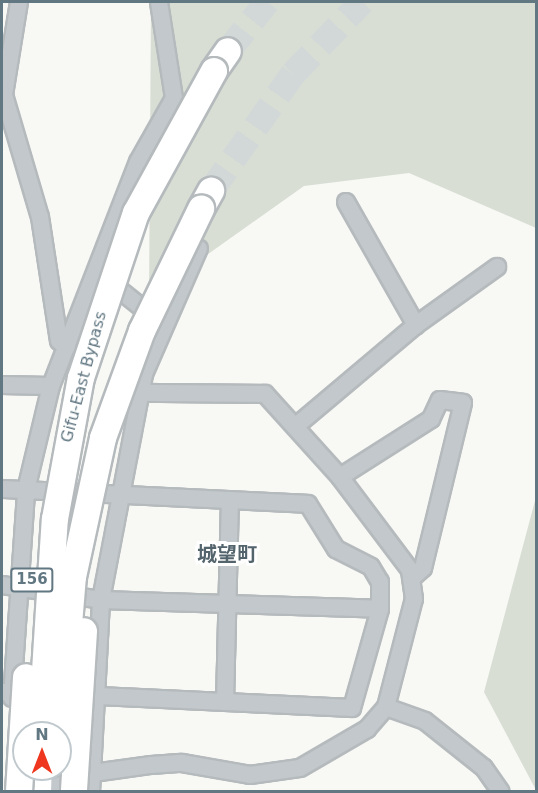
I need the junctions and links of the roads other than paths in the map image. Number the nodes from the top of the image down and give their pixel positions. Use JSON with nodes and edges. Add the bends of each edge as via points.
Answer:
{"nodes":[{"id":1,"x":19,"y":2,"type":"edge"},
{"id":2,"x":159,"y":2,"type":"edge"},
{"id":3,"x":221,"y":61,"type":"tunnel mouth"},
{"id":4,"x":3,"y":94,"type":"edge"},
{"id":5,"x":206,"y":200,"type":"tunnel mouth"},
{"id":6,"x":346,"y":202,"type":"dead end"},
{"id":7,"x":199,"y":248,"type":"dead end"},
{"id":8,"x":497,"y":267,"type":"dead end"},
{"id":9,"x":96,"y":272,"type":"junction"},
{"id":10,"x":164,"y":325,"type":"junction"},
{"id":11,"x":416,"y":325,"type":"junction"},
{"id":12,"x":67,"y":347,"type":"junction"},
{"id":13,"x":81,"y":378,"type":"junction"},
{"id":14,"x":2,"y":385,"type":"edge"},
{"id":15,"x":51,"y":386,"type":"junction"},
{"id":16,"x":140,"y":393,"type":"junction"},
{"id":17,"x":296,"y":426,"type":"junction"},
{"id":18,"x":103,"y":438,"type":"junction"},
{"id":19,"x":340,"y":477,"type":"junction"},
{"id":20,"x":2,"y":489,"type":"edge"},
{"id":21,"x":26,"y":490,"type":"junction"},
{"id":22,"x":122,"y":494,"type":"junction"},
{"id":23,"x":230,"y":500,"type":"junction"},
{"id":24,"x":413,"y":577,"type":"junction"},
{"id":25,"x":9,"y":585,"type":"edge"},
{"id":26,"x":101,"y":600,"type":"junction"},
{"id":27,"x":230,"y":605,"type":"junction"},
{"id":28,"x":380,"y":609,"type":"junction"},
{"id":29,"x":7,"y":692,"type":"edge"},
{"id":30,"x":97,"y":696,"type":"junction"},
{"id":31,"x":225,"y":702,"type":"junction"},
{"id":32,"x":386,"y":707,"type":"junction"},
{"id":33,"x":42,"y":721,"type":"edge"},
{"id":34,"x":61,"y":721,"type":"edge"},
{"id":35,"x":93,"y":773,"type":"junction"},
{"id":36,"x":74,"y":791,"type":"edge"},
{"id":37,"x":8,"y":792,"type":"edge"},
{"id":38,"x":20,"y":792,"type":"edge"},
{"id":39,"x":40,"y":792,"type":"edge"},
{"id":40,"x":501,"y":792,"type":"edge"}],
"edges":[{"from":1,"to":4,"type":"street"},
{"from":2,"to":9,"type":"street","via":[[174,98],[138,162]]},
{"from":3,"to":13,"type":"highway","name":"Gifu-East Bypass","number":"156","bridge":true,"via":[[136,213]]},
{"from":4,"to":12,"type":"street","via":[[40,217],[59,341]]},
{"from":5,"to":18,"type":"highway","number":"156","bridge":true,"via":[[142,331]]},
{"from":6,"to":11,"type":"street"},
{"from":7,"to":10,"type":"street"},
{"from":8,"to":11,"type":"street"},
{"from":9,"to":10,"type":"street"},
{"from":9,"to":12,"type":"street"},
{"from":10,"to":16,"type":"street"},
{"from":11,"to":17,"type":"street"},
{"from":12,"to":15,"type":"street"},
{"from":13,"to":33,"type":"highway","name":"Gifu-East Bypass","number":"156","bridge":true,"via":[[54,529]]},
{"from":13,"to":38,"type":"highway","number":"156","bridge":true,"via":[[67,389],[58,422],[33,569]]},
{"from":14,"to":15,"type":"street"},
{"from":15,"to":21,"type":"street"},
{"from":16,"to":17,"type":"street","via":[[265,394]]},
{"from":16,"to":22,"type":"street"},
{"from":17,"to":19,"type":"street"},
{"from":18,"to":34,"type":"highway","number":"156","bridge":true,"via":[[73,577]]},
{"from":18,"to":36,"type":"highway","number":"156","bridge":true,"via":[[107,462],[93,529]]},
{"from":19,"to":24,"type":"street"},
{"from":19,"to":24,"type":"street","via":[[430,418],[440,400],[463,403],[423,568]]},
{"from":20,"to":21,"type":"street"},
{"from":21,"to":22,"type":"street"},
{"from":21,"to":25,"type":"street"},
{"from":22,"to":23,"type":"street"},
{"from":22,"to":26,"type":"street"},
{"from":23,"to":27,"type":"street"},
{"from":23,"to":28,"type":"street","via":[[308,504],[336,549],[370,567],[380,582]]},
{"from":24,"to":32,"type":"street","via":[[414,599]]},
{"from":25,"to":26,"type":"street"},
{"from":25,"to":29,"type":"street"},
{"from":26,"to":27,"type":"street"},
{"from":26,"to":30,"type":"street"},
{"from":27,"to":28,"type":"street"},
{"from":27,"to":31,"type":"street"},
{"from":28,"to":31,"type":"street","via":[[352,708]]},
{"from":29,"to":30,"type":"street"},
{"from":29,"to":37,"type":"street"},
{"from":30,"to":31,"type":"street"},
{"from":30,"to":35,"type":"street"},
{"from":32,"to":35,"type":"street","via":[[367,729],[300,768],[250,775],[182,763]]},
{"from":32,"to":40,"type":"street","via":[[425,721],[484,768]]},
{"from":35,"to":36,"type":"street"},
{"from":35,"to":39,"type":"street"}]}
